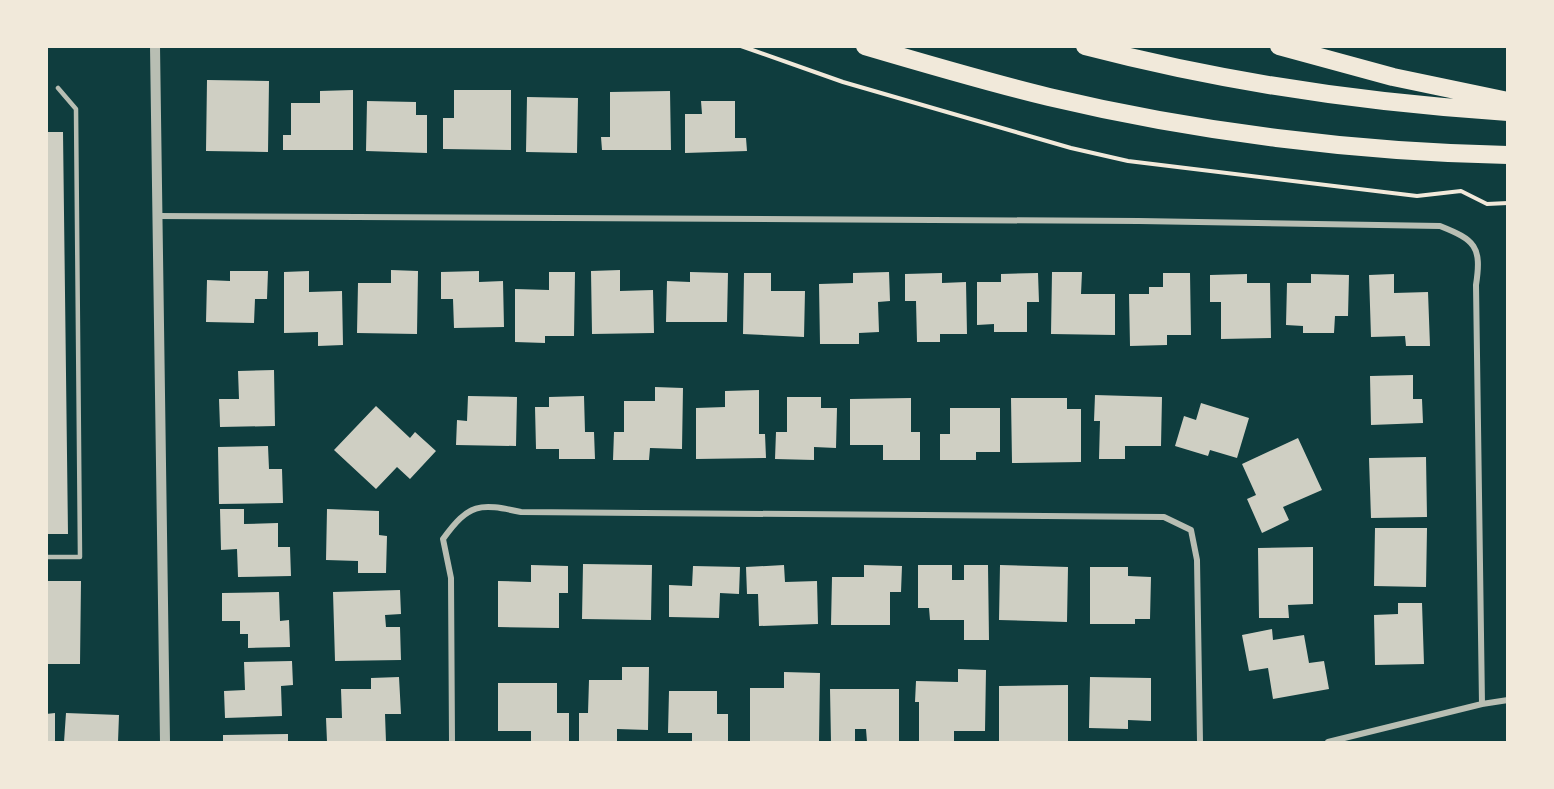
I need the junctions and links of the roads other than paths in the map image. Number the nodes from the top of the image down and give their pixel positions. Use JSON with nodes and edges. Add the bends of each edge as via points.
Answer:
{"nodes":[{"id":1,"x":155,"y":46,"type":"edge"},
{"id":2,"x":865,"y":46,"type":"edge"},
{"id":3,"x":1085,"y":46,"type":"edge"},
{"id":4,"x":1279,"y":46,"type":"edge"},
{"id":5,"x":58,"y":88,"type":"dead end"},
{"id":6,"x":1508,"y":101,"type":"edge"},
{"id":7,"x":1508,"y":112,"type":"edge"},
{"id":8,"x":1508,"y":155,"type":"edge"},
{"id":9,"x":157,"y":216,"type":"junction"},
{"id":10,"x":46,"y":557,"type":"edge"},
{"id":11,"x":1508,"y":700,"type":"edge"},
{"id":12,"x":1482,"y":704,"type":"junction"},
{"id":13,"x":165,"y":742,"type":"edge"},
{"id":14,"x":453,"y":742,"type":"edge"},
{"id":15,"x":1200,"y":742,"type":"edge"},
{"id":16,"x":1328,"y":742,"type":"edge"}],
"edges":[{"from":1,"to":9,"type":"street"},
{"from":2,"to":8,"type":"highway","via":[[1048,97],[1182,124],[1351,145]]},
{"from":3,"to":7,"type":"highway","via":[[1242,82],[1376,101]]},
{"from":4,"to":6,"type":"highway","via":[[1423,84]]},
{"from":5,"to":10,"type":"lane","via":[[76,109],[80,557]]},
{"from":9,"to":12,"type":"street","via":[[1440,226],[1467,237],[1480,260],[1476,285]]},
{"from":9,"to":13,"type":"street"},
{"from":11,"to":12,"type":"street"},
{"from":12,"to":16,"type":"street"},
{"from":14,"to":15,"type":"street","via":[[452,578],[443,539],[459,518],[487,505],[521,512],[1164,517],[1191,530],[1197,560]]}]}
